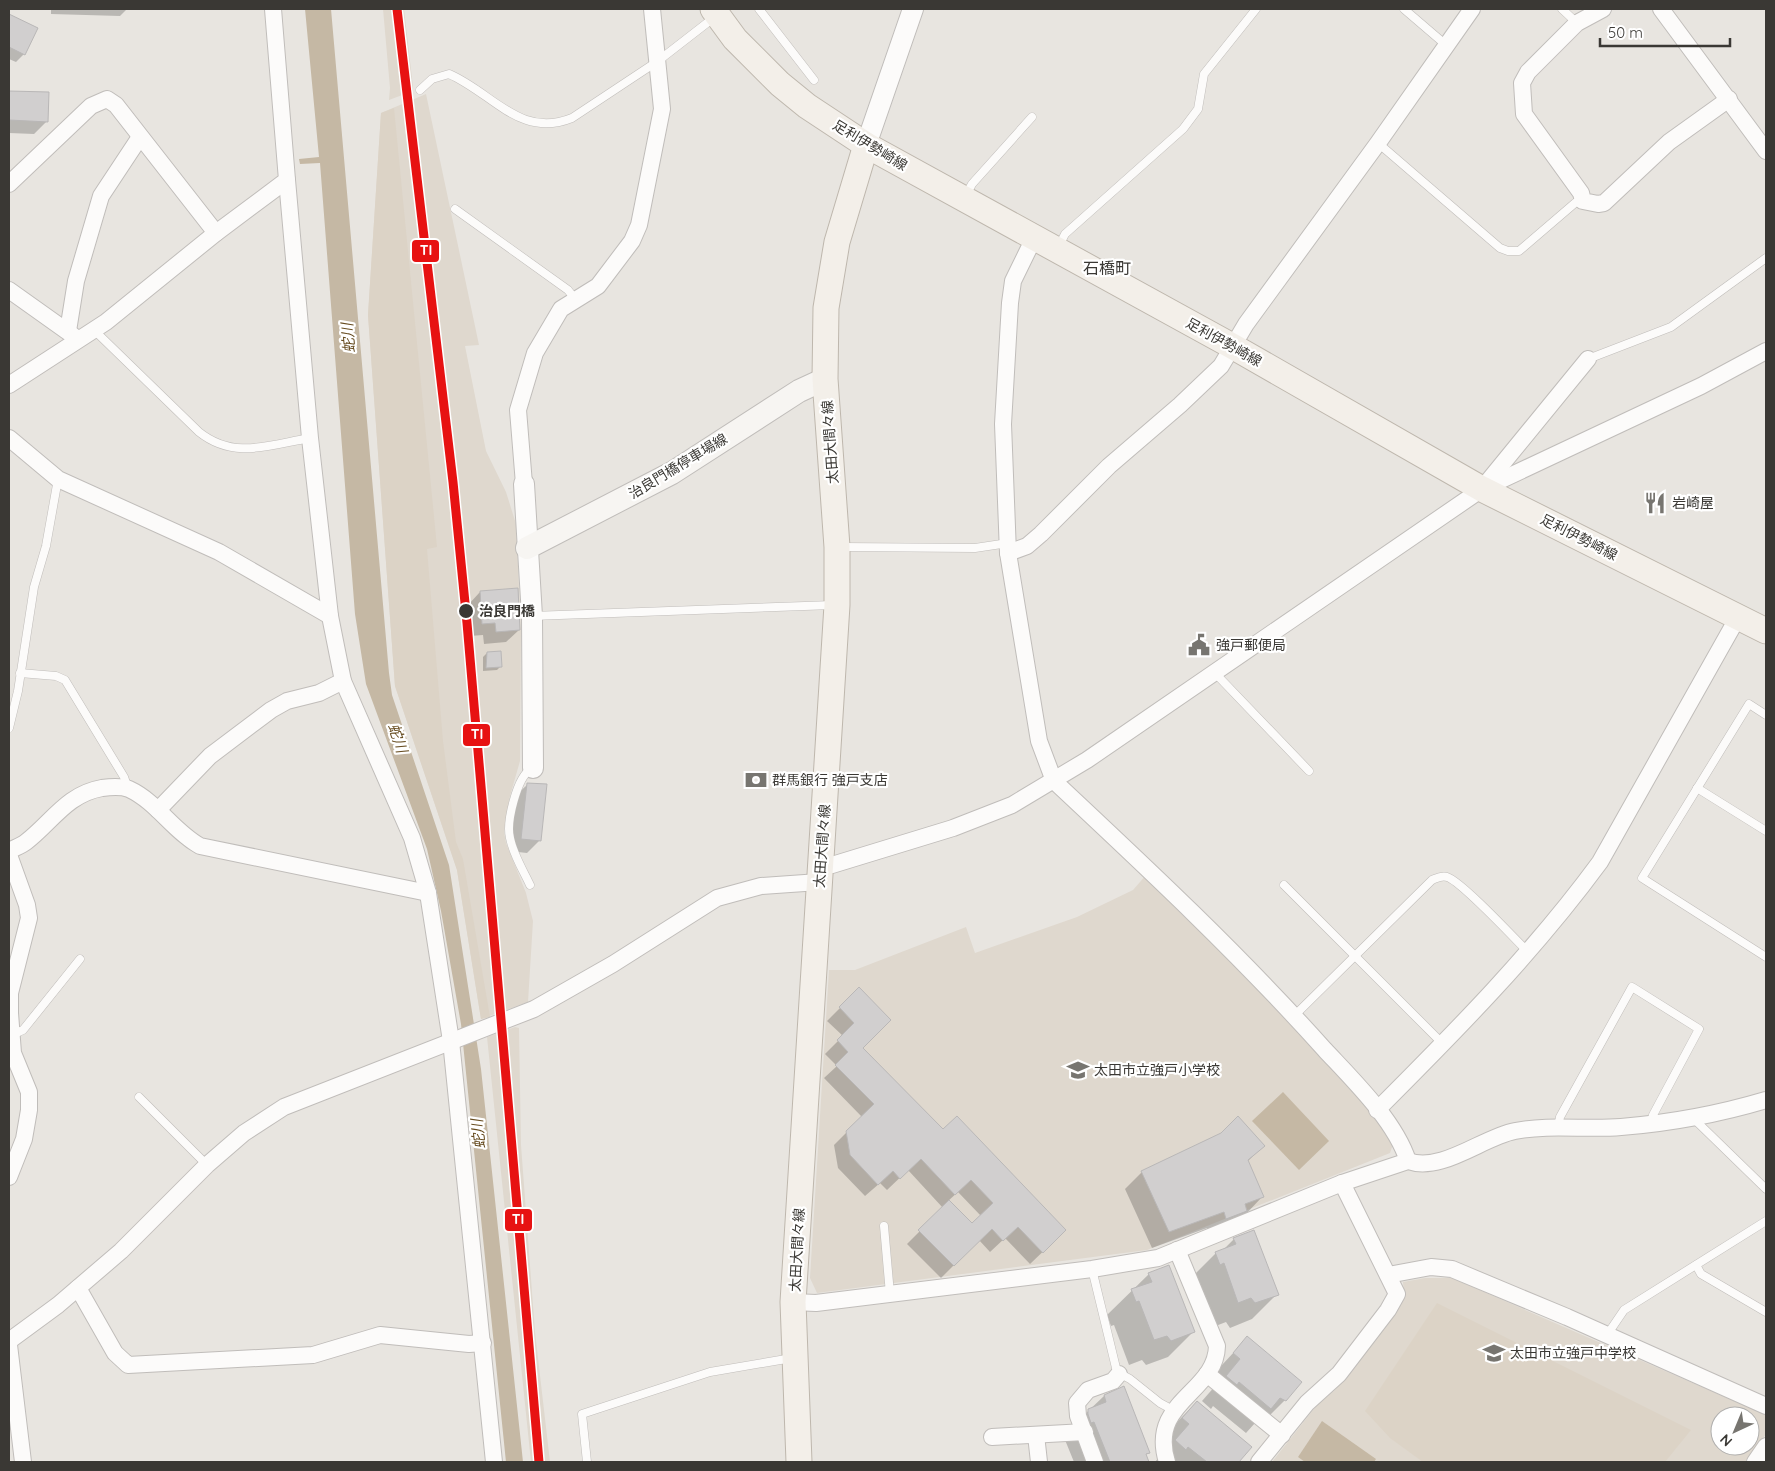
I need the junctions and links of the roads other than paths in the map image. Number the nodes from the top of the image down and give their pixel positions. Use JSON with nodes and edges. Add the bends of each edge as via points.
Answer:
{"nodes":[{"id":1,"x":273,"y":9,"type":"edge"},
{"id":2,"x":652,"y":9,"type":"edge"},
{"id":3,"x":759,"y":9,"type":"edge"},
{"id":4,"x":913,"y":9,"type":"edge"},
{"id":5,"x":1256,"y":9,"type":"edge"},
{"id":6,"x":1404,"y":9,"type":"edge"},
{"id":7,"x":1472,"y":9,"type":"edge"},
{"id":8,"x":1562,"y":9,"type":"edge"},
{"id":9,"x":1604,"y":9,"type":"edge"},
{"id":10,"x":1661,"y":9,"type":"edge"},
{"id":11,"x":715,"y":12,"type":"edge"},
{"id":12,"x":1577,"y":23,"type":"junction"},
{"id":13,"x":1446,"y":45,"type":"junction"},
{"id":14,"x":658,"y":61,"type":"junction"},
{"id":15,"x":814,"y":80,"type":"dead end"},
{"id":16,"x":420,"y":90,"type":"dead end"},
{"id":17,"x":1729,"y":99,"type":"junction"},
{"id":18,"x":1032,"y":117,"type":"dead end"},
{"id":19,"x":140,"y":137,"type":"junction"},
{"id":20,"x":1378,"y":143,"type":"junction"},
{"id":21,"x":866,"y":145,"type":"junction"},
{"id":22,"x":1766,"y":150,"type":"edge"},
{"id":23,"x":287,"y":180,"type":"junction"},
{"id":24,"x":9,"y":184,"type":"edge"},
{"id":25,"x":964,"y":199,"type":"junction"},
{"id":26,"x":1584,"y":201,"type":"junction"},
{"id":27,"x":455,"y":209,"type":"dead end"},
{"id":28,"x":216,"y":234,"type":"junction"},
{"id":29,"x":1034,"y":238,"type":"junction"},
{"id":30,"x":1057,"y":250,"type":"junction"},
{"id":31,"x":1766,"y":258,"type":"edge"},
{"id":32,"x":9,"y":290,"type":"edge"},
{"id":33,"x":575,"y":299,"type":"junction"},
{"id":34,"x":94,"y":330,"type":"junction"},
{"id":35,"x":73,"y":335,"type":"junction"},
{"id":36,"x":1232,"y":346,"type":"junction"},
{"id":37,"x":1766,"y":351,"type":"edge"},
{"id":38,"x":1588,"y":359,"type":"joint"},
{"id":39,"x":826,"y":379,"type":"junction"},
{"id":40,"x":9,"y":385,"type":"edge"},
{"id":41,"x":9,"y":438,"type":"edge"},
{"id":42,"x":310,"y":438,"type":"junction"},
{"id":43,"x":58,"y":479,"type":"junction"},
{"id":44,"x":524,"y":484,"type":"joint"},
{"id":45,"x":1482,"y":488,"type":"junction"},
{"id":46,"x":837,"y":547,"type":"junction"},
{"id":47,"x":528,"y":548,"type":"junction"},
{"id":48,"x":1008,"y":548,"type":"junction"},
{"id":49,"x":837,"y":605,"type":"junction"},
{"id":50,"x":330,"y":616,"type":"junction"},
{"id":51,"x":532,"y":616,"type":"junction"},
{"id":52,"x":1738,"y":617,"type":"junction"},
{"id":53,"x":1766,"y":631,"type":"edge"},
{"id":54,"x":20,"y":673,"type":"junction"},
{"id":55,"x":1215,"y":673,"type":"junction"},
{"id":56,"x":343,"y":681,"type":"junction"},
{"id":57,"x":9,"y":690,"type":"edge"},
{"id":58,"x":18,"y":691,"type":"junction"},
{"id":59,"x":1766,"y":715,"type":"edge"},
{"id":60,"x":9,"y":728,"type":"edge"},
{"id":61,"x":533,"y":768,"type":"joint"},
{"id":62,"x":1308,"y":771,"type":"dead end"},
{"id":63,"x":1054,"y":781,"type":"junction"},
{"id":64,"x":1697,"y":788,"type":"junction"},
{"id":65,"x":128,"y":789,"type":"junction"},
{"id":66,"x":158,"y":810,"type":"junction"},
{"id":67,"x":1766,"y":831,"type":"edge"},
{"id":68,"x":9,"y":851,"type":"edge"},
{"id":69,"x":9,"y":855,"type":"edge"},
{"id":70,"x":820,"y":874,"type":"junction"},
{"id":71,"x":530,"y":885,"type":"dead end"},
{"id":72,"x":1284,"y":885,"type":"dead end"},
{"id":73,"x":428,"y":893,"type":"junction"},
{"id":74,"x":1528,"y":952,"type":"junction"},
{"id":75,"x":1355,"y":956,"type":"junction"},
{"id":76,"x":1766,"y":957,"type":"edge"},
{"id":77,"x":80,"y":959,"type":"dead end"},
{"id":78,"x":1294,"y":1016,"type":"junction"},
{"id":79,"x":10,"y":1036,"type":"junction"},
{"id":80,"x":454,"y":1039,"type":"junction"},
{"id":81,"x":1443,"y":1044,"type":"junction"},
{"id":82,"x":139,"y":1097,"type":"dead end"},
{"id":83,"x":1766,"y":1100,"type":"edge"},
{"id":84,"x":1377,"y":1110,"type":"junction"},
{"id":85,"x":1693,"y":1118,"type":"junction"},
{"id":86,"x":1651,"y":1124,"type":"junction"},
{"id":87,"x":1558,"y":1127,"type":"junction"},
{"id":88,"x":1408,"y":1161,"type":"junction"},
{"id":89,"x":207,"y":1165,"type":"junction"},
{"id":90,"x":9,"y":1177,"type":"edge"},
{"id":91,"x":1342,"y":1184,"type":"junction"},
{"id":92,"x":1766,"y":1189,"type":"edge"},
{"id":93,"x":1766,"y":1221,"type":"edge"},
{"id":94,"x":884,"y":1226,"type":"dead end"},
{"id":95,"x":1177,"y":1250,"type":"junction"},
{"id":96,"x":1696,"y":1265,"type":"junction"},
{"id":97,"x":1092,"y":1269,"type":"junction"},
{"id":98,"x":1388,"y":1275,"type":"junction"},
{"id":99,"x":78,"y":1288,"type":"junction"},
{"id":100,"x":890,"y":1294,"type":"junction"},
{"id":101,"x":794,"y":1302,"type":"junction"},
{"id":102,"x":1766,"y":1312,"type":"edge"},
{"id":103,"x":1607,"y":1335,"type":"junction"},
{"id":104,"x":9,"y":1341,"type":"edge"},
{"id":105,"x":483,"y":1343,"type":"junction"},
{"id":106,"x":9,"y":1345,"type":"edge"},
{"id":107,"x":794,"y":1357,"type":"junction"},
{"id":108,"x":1120,"y":1374,"type":"junction"},
{"id":109,"x":1207,"y":1374,"type":"junction"},
{"id":110,"x":1766,"y":1406,"type":"edge"},
{"id":111,"x":1173,"y":1410,"type":"junction"},
{"id":112,"x":1085,"y":1432,"type":"junction"},
{"id":113,"x":1036,"y":1435,"type":"junction"},
{"id":114,"x":1282,"y":1435,"type":"junction"},
{"id":115,"x":992,"y":1437,"type":"dead end"},
{"id":116,"x":1766,"y":1446,"type":"edge"},
{"id":117,"x":23,"y":1462,"type":"edge"},
{"id":118,"x":494,"y":1462,"type":"edge"},
{"id":119,"x":587,"y":1462,"type":"edge"},
{"id":120,"x":799,"y":1462,"type":"edge"},
{"id":121,"x":1039,"y":1462,"type":"edge"},
{"id":122,"x":1095,"y":1462,"type":"edge"},
{"id":123,"x":1167,"y":1462,"type":"edge"},
{"id":124,"x":1260,"y":1462,"type":"edge"},
{"id":125,"x":1755,"y":1462,"type":"edge"}],
"edges":[{"from":1,"to":23,"type":"street"},
{"from":2,"to":14,"type":"street"},
{"from":3,"to":15,"type":"lane"},
{"from":4,"to":21,"type":"street"},
{"from":5,"to":30,"type":"lane","via":[[1204,74],[1198,109],[1183,129],[1065,234]]},
{"from":6,"to":13,"type":"lane"},
{"from":7,"to":13,"type":"street"},
{"from":8,"to":12,"type":"lane"},
{"from":9,"to":12,"type":"street"},
{"from":10,"to":17,"type":"street"},
{"from":11,"to":14,"type":"lane"},
{"from":11,"to":21,"type":"main road","name":"足利伊勢崎線","via":[[748,54],[780,84]]},
{"from":12,"to":26,"type":"street","via":[[1528,72],[1522,83],[1524,114],[1582,193]]},
{"from":13,"to":20,"type":"street"},
{"from":14,"to":16,"type":"lane","via":[[572,118],[558,123],[530,123],[450,74],[432,79]]},
{"from":14,"to":33,"type":"street","via":[[662,109],[639,225],[632,241],[598,286]]},
{"from":17,"to":22,"type":"street"},
{"from":17,"to":26,"type":"street","via":[[1669,142],[1604,203]]},
{"from":18,"to":25,"type":"lane","via":[[972,184]]},
{"from":19,"to":24,"type":"street","via":[[111,101],[101,100]]},
{"from":19,"to":28,"type":"street"},
{"from":19,"to":35,"type":"street","via":[[101,196],[76,281]]},
{"from":20,"to":26,"type":"lane","via":[[1500,248],[1508,251],[1519,251],[1575,203]]},
{"from":20,"to":36,"type":"street"},
{"from":21,"to":25,"type":"main road","name":"足利伊勢崎線"},
{"from":21,"to":39,"type":"main road","name":"太田大間々線","via":[[830,278],[826,308]]},
{"from":23,"to":28,"type":"street"},
{"from":23,"to":42,"type":"street"},
{"from":25,"to":29,"type":"main road","name":"足利伊勢崎線"},
{"from":27,"to":33,"type":"lane","via":[[568,290]]},
{"from":28,"to":34,"type":"street"},
{"from":29,"to":30,"type":"main road","name":"足利伊勢崎線"},
{"from":29,"to":48,"type":"street","via":[[1013,281],[1010,304],[1003,424]]},
{"from":30,"to":36,"type":"main road","name":"足利伊勢崎線"},
{"from":31,"to":38,"type":"lane","via":[[1671,327]]},
{"from":32,"to":35,"type":"street"},
{"from":33,"to":44,"type":"street","via":[[561,309],[535,353],[521,396],[518,410]]},
{"from":34,"to":35,"type":"street"},
{"from":34,"to":42,"type":"lane","via":[[199,432],[214,442],[237,450]]},
{"from":35,"to":40,"type":"street"},
{"from":36,"to":45,"type":"main road","name":"足利伊勢崎線"},
{"from":36,"to":48,"type":"street","via":[[1221,366],[1210,377],[1109,466],[1028,546]]},
{"from":37,"to":45,"type":"street","via":[[1700,386]]},
{"from":38,"to":45,"type":"street"},
{"from":39,"to":46,"type":"main road","name":"太田大間々線"},
{"from":39,"to":47,"type":"main road","name":"治良門橋停車場線","via":[[799,391],[672,473]]},
{"from":41,"to":43,"type":"street"},
{"from":42,"to":50,"type":"street"},
{"from":43,"to":50,"type":"street","via":[[219,552]]},
{"from":43,"to":54,"type":"lane","via":[[46,546],[34,587]]},
{"from":44,"to":47,"type":"street"},
{"from":45,"to":52,"type":"main road","name":"足利伊勢崎線"},
{"from":45,"to":55,"type":"street"},
{"from":46,"to":48,"type":"lane"},
{"from":46,"to":49,"type":"main road","name":"太田大間々線"},
{"from":47,"to":51,"type":"street"},
{"from":48,"to":63,"type":"street","via":[[1038,741]]},
{"from":49,"to":51,"type":"lane"},
{"from":49,"to":70,"type":"main road","name":"太田大間々線"},
{"from":50,"to":56,"type":"street"},
{"from":51,"to":61,"type":"street"},
{"from":52,"to":53,"type":"main road","name":"足利伊勢崎線"},
{"from":52,"to":74,"type":"street","via":[[1600,862]]},
{"from":54,"to":58,"type":"lane"},
{"from":54,"to":65,"type":"lane","via":[[56,676],[65,680],[124,777]]},
{"from":55,"to":62,"type":"lane"},
{"from":55,"to":63,"type":"street"},
{"from":56,"to":66,"type":"street","via":[[271,710],[210,756]]},
{"from":56,"to":73,"type":"street","via":[[412,838]]},
{"from":57,"to":58,"type":"lane"},
{"from":58,"to":60,"type":"lane"},
{"from":59,"to":64,"type":"lane","via":[[1748,704]]},
{"from":61,"to":71,"type":"lane","via":[[521,777],[509,828],[509,837]]},
{"from":63,"to":70,"type":"street","via":[[1012,805],[953,828],[832,866]]},
{"from":63,"to":78,"type":"street","via":[[1225,944]]},
{"from":64,"to":67,"type":"lane"},
{"from":64,"to":76,"type":"lane","via":[[1642,878]]},
{"from":65,"to":66,"type":"street"},
{"from":65,"to":68,"type":"street","via":[[112,786],[77,796],[25,843]]},
{"from":66,"to":73,"type":"street","via":[[175,828],[200,846]]},
{"from":69,"to":79,"type":"street","via":[[29,918],[10,993]]},
{"from":70,"to":80,"type":"street","via":[[717,898],[534,1009]]},
{"from":70,"to":101,"type":"main road","name":"太田大間々線"},
{"from":72,"to":75,"type":"lane"},
{"from":73,"to":80,"type":"street"},
{"from":74,"to":75,"type":"lane","via":[[1462,888],[1447,877],[1439,877],[1432,880]]},
{"from":74,"to":81,"type":"street"},
{"from":75,"to":78,"type":"lane"},
{"from":75,"to":81,"type":"lane"},
{"from":77,"to":79,"type":"lane","via":[[23,1030]]},
{"from":78,"to":84,"type":"street"},
{"from":79,"to":90,"type":"street","via":[[13,1054],[29,1092],[29,1110],[24,1140]]},
{"from":80,"to":89,"type":"street","via":[[284,1107],[244,1133]]},
{"from":80,"to":105,"type":"street"},
{"from":81,"to":84,"type":"street"},
{"from":82,"to":89,"type":"lane"},
{"from":83,"to":85,"type":"street","via":[[1717,1115]]},
{"from":84,"to":88,"type":"street","via":[[1404,1147]]},
{"from":85,"to":86,"type":"street"},
{"from":85,"to":92,"type":"lane"},
{"from":86,"to":87,"type":"street"},
{"from":86,"to":87,"type":"lane","via":[[1699,1029],[1632,986]]},
{"from":87,"to":88,"type":"street","via":[[1514,1131],[1448,1158],[1419,1165]]},
{"from":88,"to":91,"type":"street"},
{"from":89,"to":99,"type":"street","via":[[121,1251]]},
{"from":91,"to":95,"type":"street"},
{"from":91,"to":98,"type":"street"},
{"from":93,"to":96,"type":"lane"},
{"from":94,"to":100,"type":"lane"},
{"from":95,"to":97,"type":"street","via":[[1158,1258]]},
{"from":95,"to":109,"type":"street","via":[[1217,1346],[1217,1358]]},
{"from":96,"to":102,"type":"lane","via":[[1701,1274]]},
{"from":96,"to":103,"type":"lane","via":[[1624,1310]]},
{"from":97,"to":100,"type":"street"},
{"from":97,"to":108,"type":"lane"},
{"from":98,"to":103,"type":"street","via":[[1431,1267],[1452,1269]]},
{"from":98,"to":114,"type":"street","via":[[1397,1294],[1388,1310],[1339,1374],[1307,1403]]},
{"from":99,"to":104,"type":"street"},
{"from":99,"to":105,"type":"street","via":[[115,1353],[128,1365],[313,1355],[380,1335]]},
{"from":100,"to":101,"type":"street","via":[[816,1303]]},
{"from":101,"to":107,"type":"main road","name":"太田大間々線"},
{"from":103,"to":110,"type":"street"},
{"from":105,"to":118,"type":"street"},
{"from":106,"to":117,"type":"street"},
{"from":107,"to":119,"type":"lane","via":[[710,1372],[582,1414]]},
{"from":107,"to":120,"type":"main road","name":"太田大間々線"},
{"from":108,"to":111,"type":"lane"},
{"from":108,"to":112,"type":"street","via":[[1113,1381],[1088,1390],[1078,1403],[1078,1416]]},
{"from":109,"to":111,"type":"street"},
{"from":109,"to":114,"type":"street"},
{"from":111,"to":123,"type":"street","via":[[1164,1440]]},
{"from":112,"to":113,"type":"street"},
{"from":112,"to":122,"type":"street"},
{"from":113,"to":115,"type":"street"},
{"from":113,"to":121,"type":"street"},
{"from":114,"to":124,"type":"street"},
{"from":116,"to":125,"type":"street"}]}
